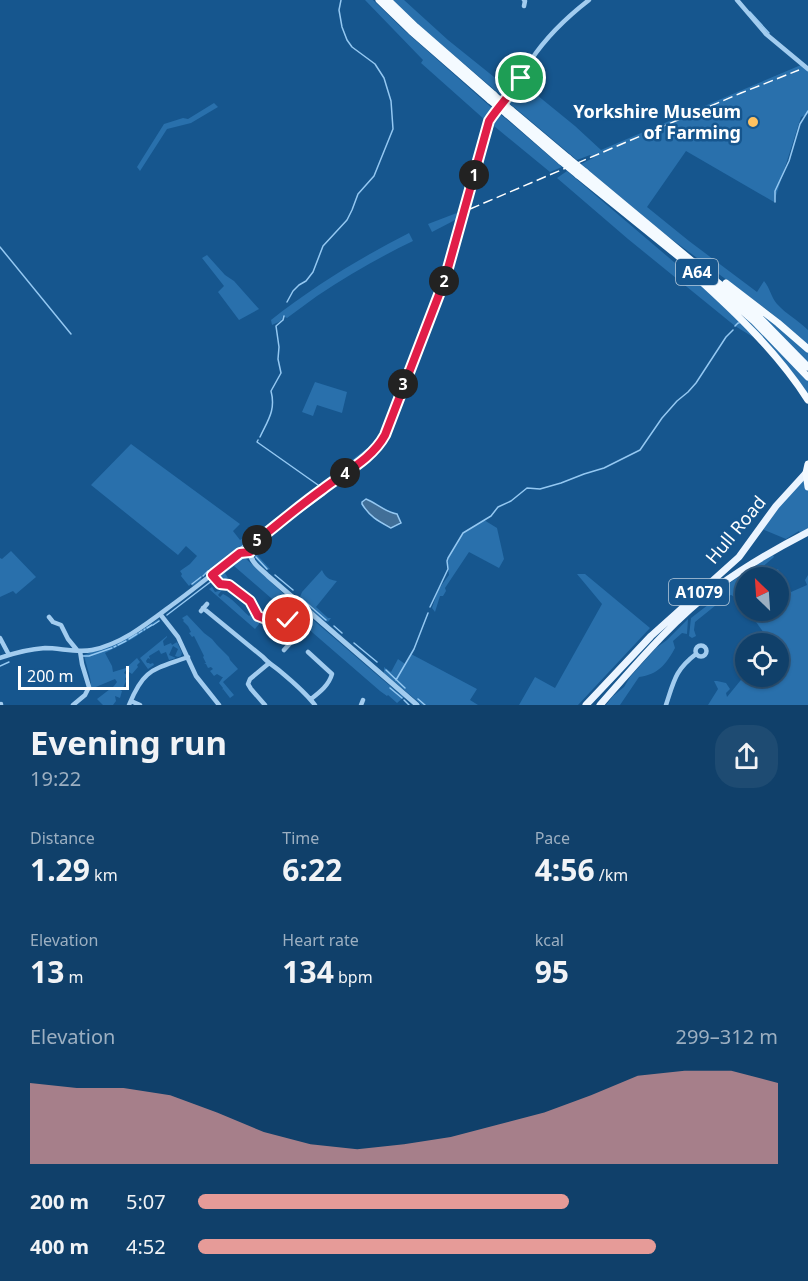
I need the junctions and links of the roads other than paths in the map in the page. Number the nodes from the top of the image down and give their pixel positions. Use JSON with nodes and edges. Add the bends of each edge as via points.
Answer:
{"nodes":[{"id":1,"x":379,"y":0,"type":"edge"},
{"id":2,"x":388,"y":0,"type":"edge"},
{"id":3,"x":589,"y":0,"type":"edge"},
{"id":4,"x":736,"y":0,"type":"edge"},
{"id":5,"x":808,"y":69,"type":"edge"},
{"id":6,"x":492,"y":98,"type":"junction"},
{"id":7,"x":581,"y":174,"type":"junction"},
{"id":8,"x":673,"y":253,"type":"junction"},
{"id":9,"x":710,"y":275,"type":"junction"},
{"id":10,"x":808,"y":349,"type":"edge"},
{"id":11,"x":808,"y":367,"type":"edge"},
{"id":12,"x":808,"y":377,"type":"edge"},
{"id":13,"x":808,"y":400,"type":"edge"},
{"id":14,"x":808,"y":464,"type":"edge"},
{"id":15,"x":806,"y":473,"type":"junction"},
{"id":16,"x":808,"y":487,"type":"edge"},
{"id":17,"x":808,"y":532,"type":"edge"},
{"id":18,"x":250,"y":552,"type":"junction"},
{"id":19,"x":214,"y":577,"type":"junction"},
{"id":20,"x":280,"y":607,"type":"dead end"},
{"id":21,"x":203,"y":608,"type":"dead end"},
{"id":22,"x":50,"y":617,"type":"dead end"},
{"id":23,"x":162,"y":617,"type":"junction"},
{"id":24,"x":288,"y":620,"type":"dead end"},
{"id":25,"x":271,"y":621,"type":"junction"},
{"id":26,"x":280,"y":629,"type":"junction"},
{"id":27,"x":303,"y":629,"type":"dead end"},
{"id":28,"x":0,"y":638,"type":"edge"},
{"id":29,"x":293,"y":640,"type":"junction"},
{"id":30,"x":284,"y":650,"type":"dead end"},
{"id":31,"x":80,"y":653,"type":"junction"},
{"id":32,"x":312,"y":653,"type":"dead end"},
{"id":33,"x":696,"y":654,"type":"dead end"},
{"id":34,"x":9,"y":655,"type":"junction"},
{"id":35,"x":188,"y":657,"type":"junction"},
{"id":36,"x":0,"y":658,"type":"edge"},
{"id":37,"x":268,"y":664,"type":"junction"},
{"id":38,"x":332,"y":674,"type":"junction"},
{"id":39,"x":340,"y":674,"type":"dead end"},
{"id":40,"x":311,"y":699,"type":"junction"},
{"id":41,"x":130,"y":703,"type":"edge"},
{"id":42,"x":75,"y":704,"type":"edge"},
{"id":43,"x":263,"y":704,"type":"edge"},
{"id":44,"x":140,"y":705,"type":"edge"},
{"id":45,"x":219,"y":705,"type":"edge"},
{"id":46,"x":315,"y":705,"type":"edge"},
{"id":47,"x":417,"y":705,"type":"edge"},
{"id":48,"x":586,"y":705,"type":"edge"},
{"id":49,"x":600,"y":705,"type":"edge"},
{"id":50,"x":666,"y":705,"type":"edge"}],
"edges":[{"from":1,"to":6,"type":"highway","number":"A64"},
{"from":2,"to":6,"type":"highway","number":"A64"},
{"from":3,"to":18,"type":"street","via":[[544,42],[489,121],[445,279],[380,444],[254,543]]},
{"from":4,"to":5,"type":"street","via":[[766,34]]},
{"from":6,"to":7,"type":"highway","number":"A64","bridge":true},
{"from":7,"to":8,"type":"highway","number":"A64"},
{"from":7,"to":9,"type":"highway","number":"A64"},
{"from":8,"to":12,"type":"highway","number":"A64","via":[[754,321]]},
{"from":8,"to":13,"type":"highway","via":[[759,338]]},
{"from":9,"to":10,"type":"highway","via":[[749,300]]},
{"from":9,"to":11,"type":"highway","number":"A64"},
{"from":14,"to":15,"type":"highway"},
{"from":15,"to":16,"type":"highway"},
{"from":15,"to":48,"type":"main road","name":"Hull Road","number":"A1079","via":[[738,556],[651,636]]},
{"from":17,"to":49,"type":"main road","name":"Hull Road","number":"A1079","via":[[716,588],[658,640]]},
{"from":18,"to":19,"type":"street","via":[[240,553]]},
{"from":18,"to":47,"type":"street","via":[[268,576]]},
{"from":19,"to":23,"type":"street"},
{"from":19,"to":25,"type":"street","via":[[247,598],[258,616]]},
{"from":20,"to":25,"type":"street"},
{"from":21,"to":37,"type":"street"},
{"from":22,"to":31,"type":"street","via":[[61,625]]},
{"from":23,"to":31,"type":"street","via":[[111,644]]},
{"from":23,"to":35,"type":"street"},
{"from":24,"to":26,"type":"street"},
{"from":25,"to":26,"type":"street"},
{"from":26,"to":29,"type":"street"},
{"from":27,"to":29,"type":"street"},
{"from":28,"to":34,"type":"street"},
{"from":29,"to":30,"type":"street"},
{"from":31,"to":34,"type":"street","via":[[45,648]]},
{"from":31,"to":42,"type":"street","via":[[89,687]]},
{"from":32,"to":38,"type":"street"},
{"from":33,"to":50,"type":"street","via":[[678,671]]},
{"from":34,"to":36,"type":"street"},
{"from":35,"to":41,"type":"street","via":[[149,672]]},
{"from":35,"to":45,"type":"street","via":[[196,676]]},
{"from":37,"to":40,"type":"street"},
{"from":37,"to":43,"type":"street","via":[[248,684]]},
{"from":38,"to":39,"type":"street"},
{"from":38,"to":40,"type":"street"},
{"from":40,"to":46,"type":"street"},
{"from":41,"to":44,"type":"street"}]}
